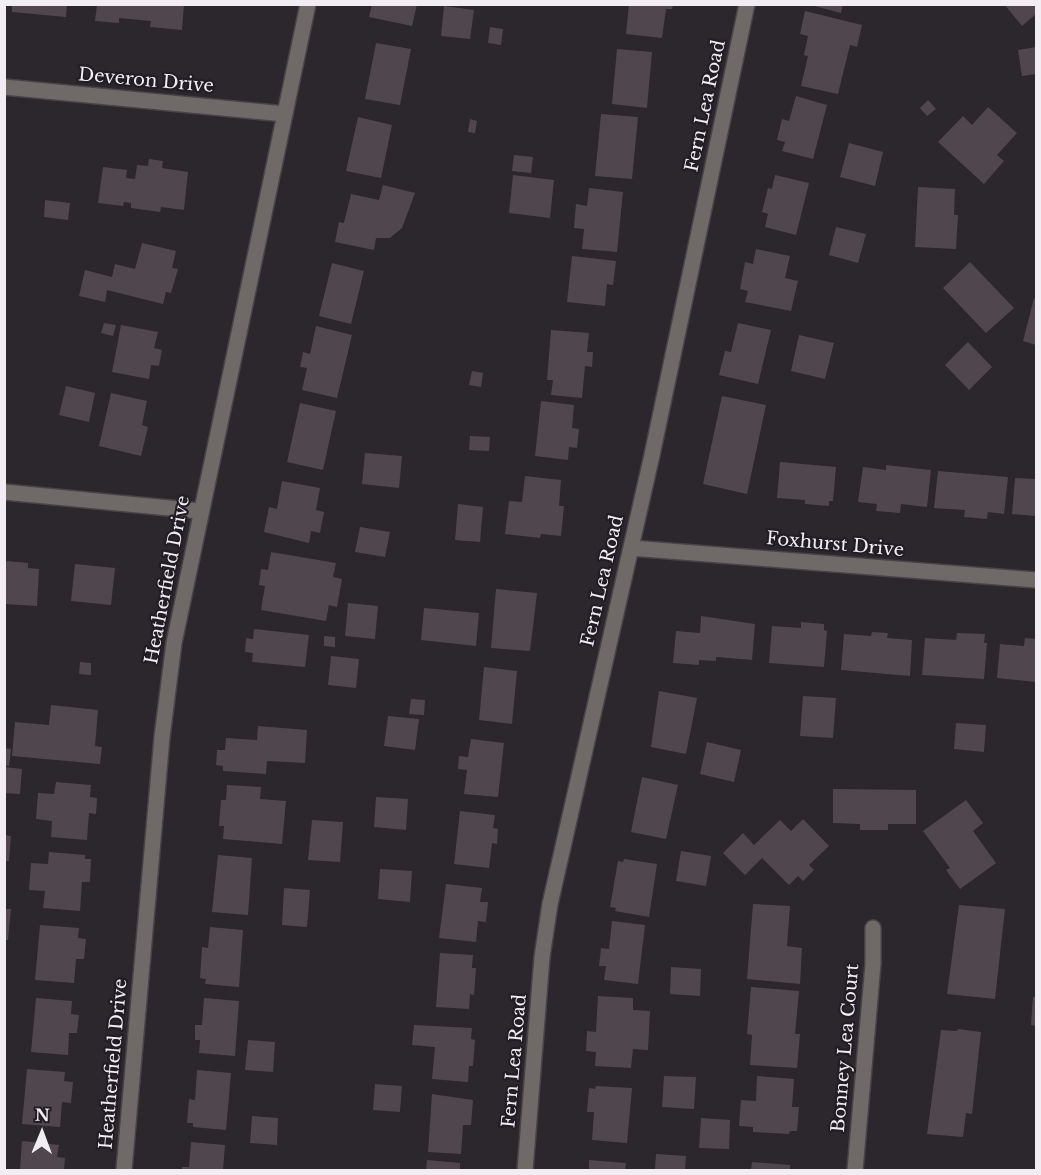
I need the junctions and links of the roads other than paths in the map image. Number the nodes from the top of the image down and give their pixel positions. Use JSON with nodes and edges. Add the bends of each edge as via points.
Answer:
{"nodes":[{"id":1,"x":308,"y":4,"type":"edge"},
{"id":2,"x":747,"y":4,"type":"edge"},
{"id":3,"x":4,"y":87,"type":"edge"},
{"id":4,"x":285,"y":114,"type":"junction"},
{"id":5,"x":4,"y":492,"type":"edge"},
{"id":6,"x":200,"y":511,"type":"junction"},
{"id":7,"x":631,"y":548,"type":"junction"},
{"id":8,"x":1036,"y":580,"type":"edge"},
{"id":9,"x":873,"y":928,"type":"dead end"},
{"id":10,"x":124,"y":1170,"type":"edge"},
{"id":11,"x":525,"y":1170,"type":"edge"},
{"id":12,"x":855,"y":1170,"type":"edge"}],
"edges":[{"from":1,"to":4,"type":"street","name":"Heatherfield Drive"},
{"from":2,"to":7,"type":"street","name":"Fern Lea Road"},
{"from":3,"to":4,"type":"street","name":"Deveron Drive"},
{"from":4,"to":6,"type":"street","name":"Heatherfield Drive"},
{"from":5,"to":6,"type":"street"},
{"from":6,"to":10,"type":"street","name":"Heatherfield Drive","via":[[174,643],[162,737]]},
{"from":7,"to":8,"type":"street","name":"Foxhurst Drive"},
{"from":7,"to":11,"type":"street","name":"Fern Lea Road","via":[[550,904],[542,957]]},
{"from":9,"to":12,"type":"street","name":"Bonney Lea Court"}]}
